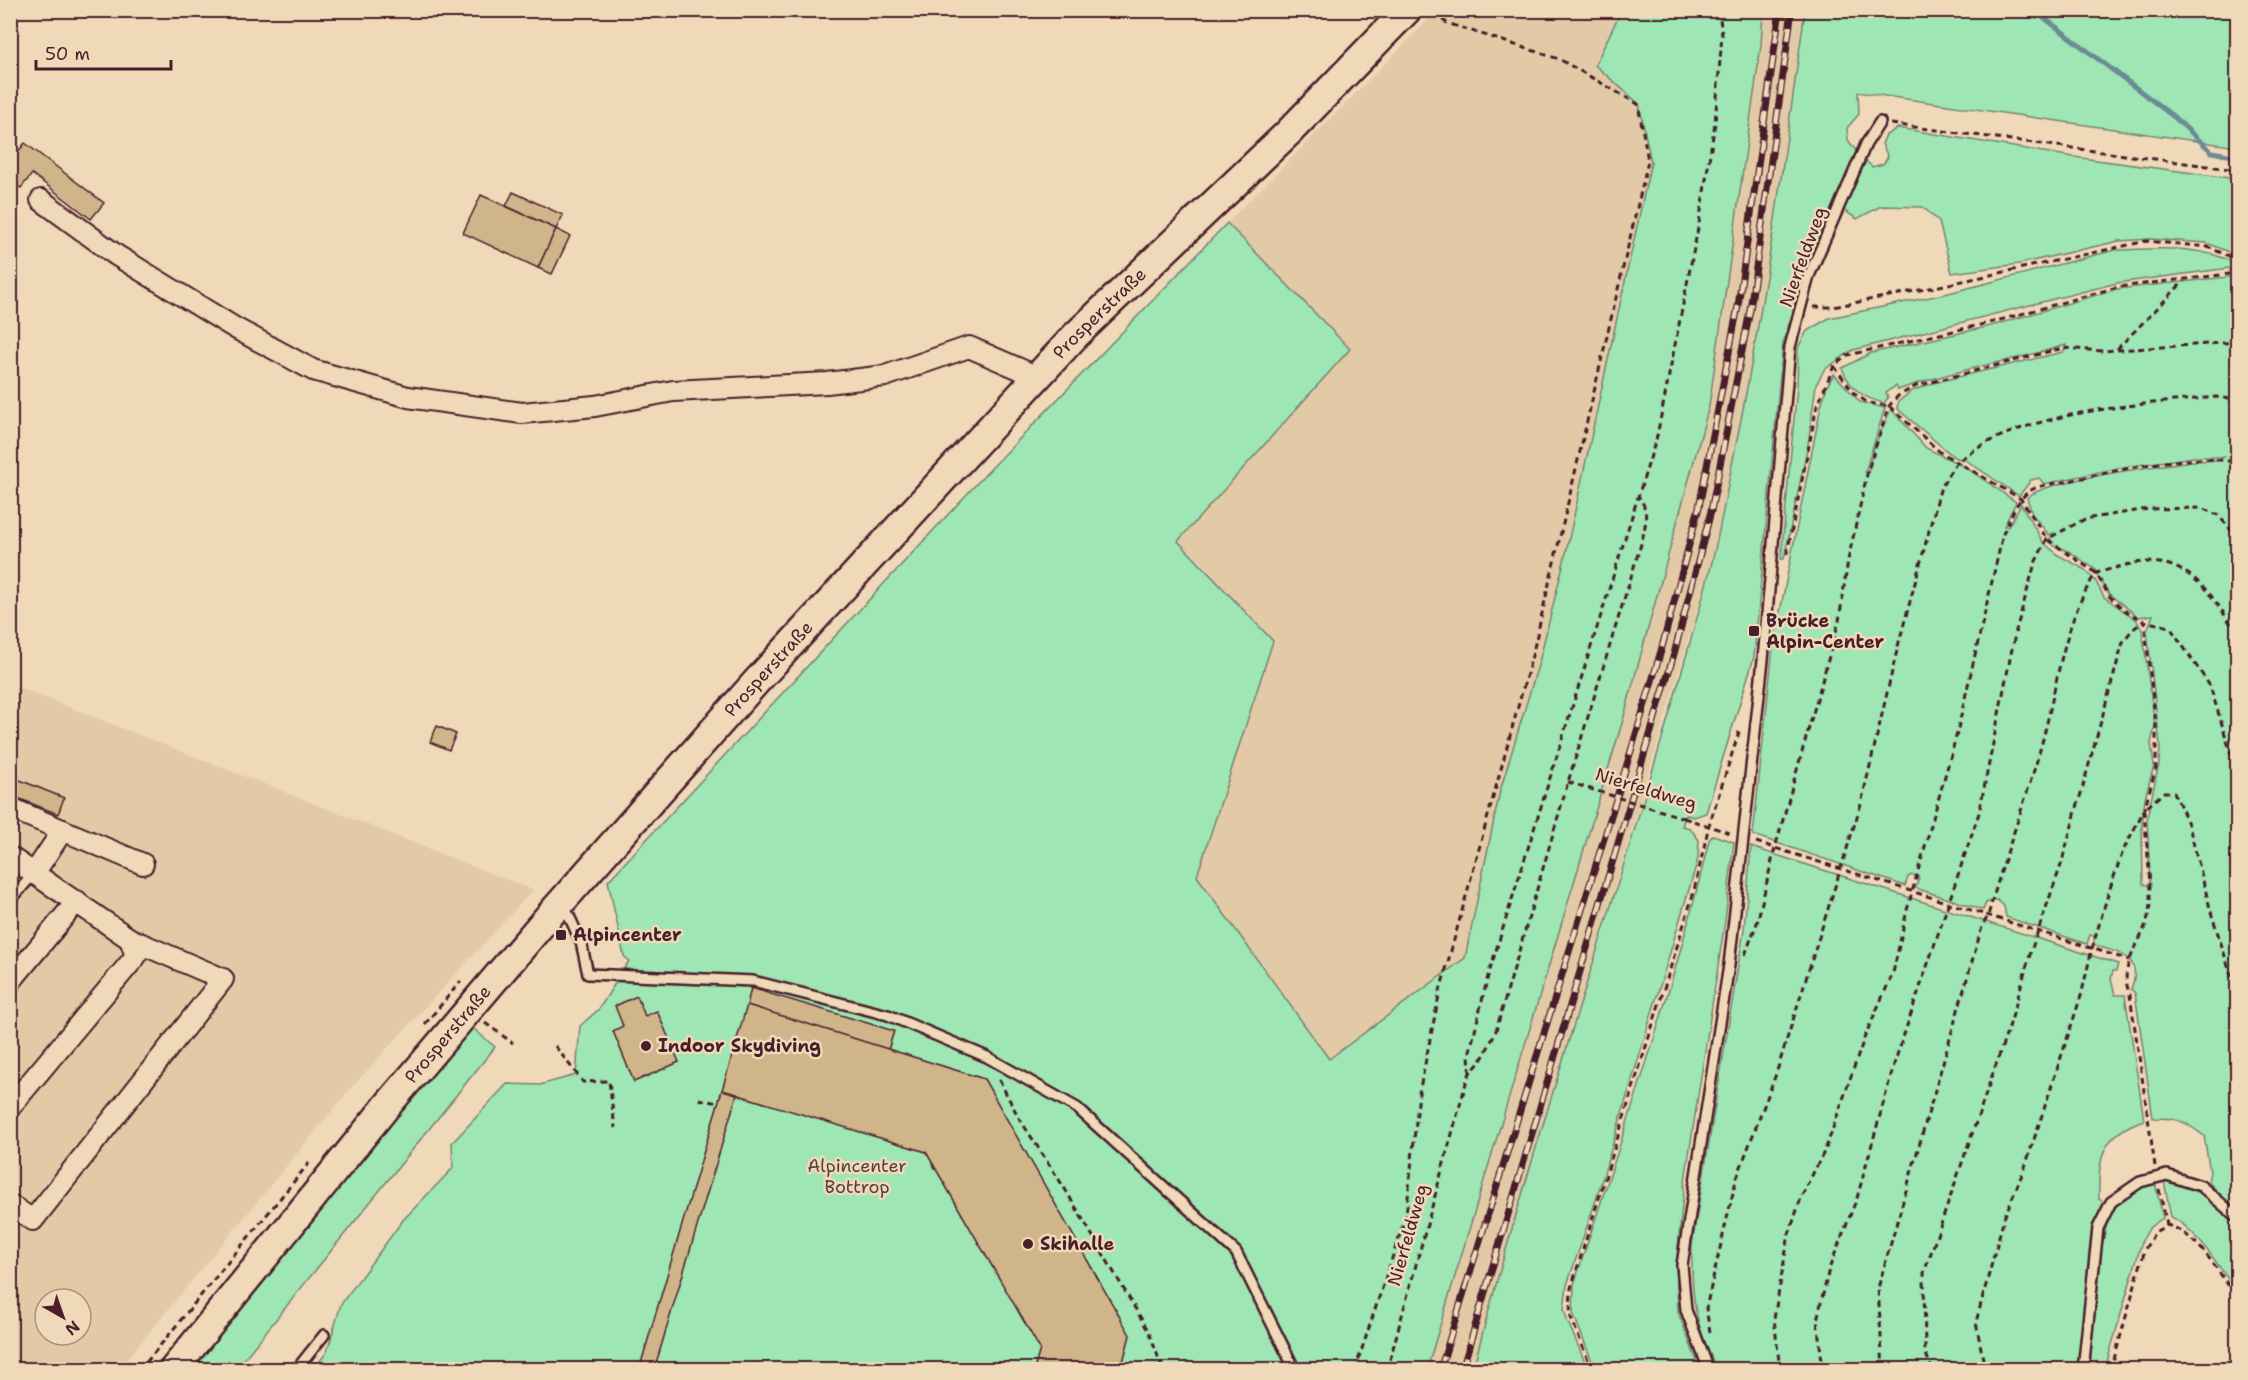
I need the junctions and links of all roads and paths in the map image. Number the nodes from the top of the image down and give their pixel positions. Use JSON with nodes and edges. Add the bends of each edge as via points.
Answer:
{"nodes":[{"id":1,"x":1407,"y":10,"type":"edge"},
{"id":2,"x":1427,"y":10,"type":"edge"},
{"id":3,"x":1719,"y":10,"type":"edge"},
{"id":4,"x":1880,"y":122,"type":"joint"},
{"id":5,"x":2238,"y":170,"type":"edge"},
{"id":6,"x":41,"y":200,"type":"dead end"},
{"id":7,"x":2238,"y":260,"type":"edge"},
{"id":8,"x":2238,"y":273,"type":"edge"},
{"id":9,"x":2185,"y":280,"type":"junction"},
{"id":10,"x":1800,"y":307,"type":"junction"},
{"id":11,"x":2238,"y":342,"type":"edge"},
{"id":12,"x":2115,"y":350,"type":"junction"},
{"id":13,"x":1834,"y":366,"type":"junction"},
{"id":14,"x":1038,"y":377,"type":"junction"},
{"id":15,"x":2238,"y":400,"type":"edge"},
{"id":16,"x":1889,"y":406,"type":"junction"},
{"id":17,"x":1958,"y":461,"type":"junction"},
{"id":18,"x":2238,"y":463,"type":"edge"},
{"id":19,"x":1640,"y":497,"type":"junction"},
{"id":20,"x":2021,"y":499,"type":"junction"},
{"id":21,"x":2238,"y":538,"type":"edge"},
{"id":22,"x":2047,"y":539,"type":"junction"},
{"id":23,"x":1785,"y":563,"type":"dead end"},
{"id":24,"x":2096,"y":573,"type":"junction"},
{"id":25,"x":2144,"y":621,"type":"junction"},
{"id":26,"x":2238,"y":635,"type":"edge"},
{"id":27,"x":1741,"y":726,"type":"dead end"},
{"id":28,"x":2238,"y":776,"type":"edge"},
{"id":29,"x":1568,"y":782,"type":"junction"},
{"id":30,"x":10,"y":808,"type":"edge"},
{"id":31,"x":2144,"y":810,"type":"junction"},
{"id":32,"x":1708,"y":825,"type":"junction"},
{"id":33,"x":63,"y":830,"type":"junction"},
{"id":34,"x":1732,"y":834,"type":"dead end"},
{"id":35,"x":1754,"y":842,"type":"dead end"},
{"id":36,"x":1775,"y":848,"type":"junction"},
{"id":37,"x":10,"y":856,"type":"edge"},
{"id":38,"x":143,"y":864,"type":"dead end"},
{"id":39,"x":1839,"y":869,"type":"junction"},
{"id":40,"x":35,"y":872,"type":"junction"},
{"id":41,"x":1912,"y":892,"type":"junction"},
{"id":42,"x":10,"y":901,"type":"edge"},
{"id":43,"x":562,"y":901,"type":"junction"},
{"id":44,"x":76,"y":902,"type":"junction"},
{"id":45,"x":1947,"y":903,"type":"junction"},
{"id":46,"x":1988,"y":916,"type":"junction"},
{"id":47,"x":2039,"y":932,"type":"junction"},
{"id":48,"x":130,"y":939,"type":"junction"},
{"id":49,"x":2092,"y":949,"type":"junction"},
{"id":50,"x":2129,"y":960,"type":"junction"},
{"id":51,"x":1729,"y":965,"type":"junction"},
{"id":52,"x":10,"y":982,"type":"edge"},
{"id":53,"x":2238,"y":997,"type":"edge"},
{"id":54,"x":555,"y":1046,"type":"dead end"},
{"id":55,"x":987,"y":1057,"type":"junction"},
{"id":56,"x":1470,"y":1073,"type":"junction"},
{"id":57,"x":699,"y":1099,"type":"dead end"},
{"id":58,"x":718,"y":1103,"type":"dead end"},
{"id":59,"x":10,"y":1107,"type":"edge"},
{"id":60,"x":615,"y":1128,"type":"dead end"},
{"id":61,"x":2157,"y":1180,"type":"junction"},
{"id":62,"x":10,"y":1204,"type":"edge"},
{"id":63,"x":2238,"y":1218,"type":"edge"},
{"id":64,"x":2167,"y":1225,"type":"junction"},
{"id":65,"x":2238,"y":1298,"type":"edge"},
{"id":66,"x":324,"y":1335,"type":"dead end"},
{"id":67,"x":1706,"y":1365,"type":"edge"},
{"id":68,"x":173,"y":1370,"type":"edge"},
{"id":69,"x":296,"y":1370,"type":"edge"},
{"id":70,"x":1163,"y":1370,"type":"edge"},
{"id":71,"x":1296,"y":1370,"type":"edge"},
{"id":72,"x":1354,"y":1370,"type":"edge"},
{"id":73,"x":1387,"y":1370,"type":"edge"},
{"id":74,"x":1592,"y":1370,"type":"edge"},
{"id":75,"x":1780,"y":1370,"type":"edge"},
{"id":76,"x":1823,"y":1370,"type":"edge"},
{"id":77,"x":1882,"y":1370,"type":"edge"},
{"id":78,"x":1932,"y":1370,"type":"edge"},
{"id":79,"x":1986,"y":1370,"type":"edge"},
{"id":80,"x":2083,"y":1370,"type":"edge"},
{"id":81,"x":2111,"y":1370,"type":"edge"}],
"edges":[{"from":1,"to":14,"type":"main road","name":"Prosperstraße","via":[[1288,133],[1075,336]]},
{"from":2,"to":72,"type":"path","via":[[1447,22],[1559,59],[1638,104],[1648,161],[1533,652],[1440,991],[1419,1092],[1406,1216]]},
{"from":3,"to":19,"type":"path","via":[[1722,35],[1717,102],[1699,223],[1657,435]]},
{"from":4,"to":5,"type":"path"},
{"from":4,"to":10,"type":"lane","name":"Nierfeldweg","via":[[1847,187]]},
{"from":6,"to":14,"type":"street","via":[[116,255],[244,333],[313,370],[408,397],[522,413],[595,406],[673,391],[885,376],[969,347]]},
{"from":7,"to":10,"type":"path","via":[[2208,247],[2147,241],[1924,290],[1833,307]]},
{"from":8,"to":9,"type":"path"},
{"from":9,"to":12,"type":"path"},
{"from":9,"to":13,"type":"path","via":[[2117,287],[1993,322],[1848,355]]},
{"from":10,"to":51,"type":"lane","name":"Nierfeldweg","via":[[1790,347],[1763,660]]},
{"from":11,"to":12,"type":"path"},
{"from":12,"to":16,"type":"path","via":[[2063,348],[1916,386]]},
{"from":13,"to":16,"type":"path","via":[[1854,393],[1868,403]]},
{"from":13,"to":23,"type":"path","via":[[1817,406]]},
{"from":14,"to":43,"type":"main road","name":"Prosperstraße"},
{"from":15,"to":17,"type":"path","via":[[2216,397],[2077,412],[1995,439]]},
{"from":16,"to":17,"type":"path","via":[[1940,452]]},
{"from":16,"to":36,"type":"path","via":[[1868,470],[1839,621]]},
{"from":17,"to":20,"type":"path"},
{"from":17,"to":39,"type":"path","via":[[1940,490],[1861,804]]},
{"from":18,"to":20,"type":"path","via":[[2202,460],[2118,470],[2033,489]]},
{"from":19,"to":29,"type":"path","via":[[1646,505],[1646,527]]},
{"from":19,"to":56,"type":"path","via":[[1631,513],[1510,898],[1474,1029]]},
{"from":20,"to":22,"type":"path"},
{"from":20,"to":41,"type":"path","via":[[2003,534],[1956,737]]},
{"from":21,"to":22,"type":"path","via":[[2218,515],[2202,508],[2148,509],[2085,519]]},
{"from":22,"to":24,"type":"path"},
{"from":22,"to":45,"type":"path","via":[[2035,563],[2015,634],[1979,813]]},
{"from":24,"to":25,"type":"path","via":[[2109,596]]},
{"from":24,"to":26,"type":"path","via":[[2150,561],[2183,569],[2208,590]]},
{"from":24,"to":46,"type":"path","via":[[2081,596],[2067,634],[2040,749]]},
{"from":25,"to":28,"type":"path","via":[[2170,627],[2210,686]]},
{"from":25,"to":31,"type":"path","via":[[2156,768]]},
{"from":25,"to":47,"type":"path","via":[[2123,642]]},
{"from":27,"to":32,"type":"path","name":"Nierfeldweg"},
{"from":29,"to":32,"type":"path","name":"Nierfeldweg","bridge":true},
{"from":29,"to":56,"type":"path","name":"Nierfeldweg","via":[[1495,1034]]},
{"from":30,"to":33,"type":"street"},
{"from":31,"to":49,"type":"path","via":[[2123,851]]},
{"from":31,"to":50,"type":"path","via":[[2149,914],[2142,938]]},
{"from":31,"to":53,"type":"path","via":[[2164,792],[2174,792],[2189,826]]},
{"from":32,"to":34,"type":"path"},
{"from":32,"to":74,"type":"path","via":[[1693,895],[1571,1288],[1570,1315]]},
{"from":33,"to":38,"type":"street"},
{"from":33,"to":40,"type":"street"},
{"from":35,"to":36,"type":"path"},
{"from":36,"to":39,"type":"path"},
{"from":36,"to":51,"type":"path","via":[[1757,923],[1743,960]]},
{"from":37,"to":40,"type":"street"},
{"from":39,"to":41,"type":"path"},
{"from":39,"to":67,"type":"path","via":[[1776,1074],[1736,1180],[1706,1308],[1713,1348]]},
{"from":40,"to":42,"type":"lane"},
{"from":40,"to":44,"type":"street"},
{"from":41,"to":45,"type":"path"},
{"from":41,"to":75,"type":"path","via":[[1893,973],[1789,1234],[1774,1318]]},
{"from":43,"to":55,"type":"lane","via":[[581,942],[588,974],[753,981],[888,1015]]},
{"from":43,"to":68,"type":"main road","name":"Prosperstraße","via":[[386,1107]]},
{"from":44,"to":48,"type":"street"},
{"from":44,"to":52,"type":"street"},
{"from":45,"to":46,"type":"path"},
{"from":45,"to":76,"type":"path","via":[[1895,1061],[1857,1198],[1829,1269],[1817,1320]]},
{"from":46,"to":47,"type":"path"},
{"from":46,"to":77,"type":"path","via":[[1878,1288]]},
{"from":47,"to":49,"type":"path"},
{"from":47,"to":78,"type":"path","via":[[1924,1273],[1925,1350]]},
{"from":48,"to":59,"type":"street","via":[[136,956]]},
{"from":48,"to":62,"type":"street","via":[[223,979],[33,1220]]},
{"from":49,"to":50,"type":"path"},
{"from":49,"to":79,"type":"path","via":[[2081,996],[2025,1167],[2004,1218],[1976,1322]]},
{"from":50,"to":61,"type":"path","via":[[2124,982],[2130,995]]},
{"from":51,"to":67,"type":"lane","name":"Nierfeldweg","via":[[1682,1265],[1686,1310]]},
{"from":54,"to":60,"type":"path","via":[[583,1082],[609,1082]]},
{"from":55,"to":70,"type":"path","via":[[1019,1118],[1149,1332]]},
{"from":55,"to":71,"type":"lane","via":[[1077,1108],[1236,1252]]},
{"from":56,"to":73,"type":"path","name":"Nierfeldweg"},
{"from":57,"to":58,"type":"path"},
{"from":61,"to":63,"type":"lane","via":[[2179,1177],[2201,1186]]},
{"from":61,"to":64,"type":"path"},
{"from":61,"to":80,"type":"lane","via":[[2140,1182],[2123,1193],[2111,1202],[2101,1220]]},
{"from":64,"to":65,"type":"path","via":[[2196,1242]]},
{"from":64,"to":81,"type":"path","via":[[2155,1232],[2145,1250]]},
{"from":66,"to":69,"type":"lane"}]}
